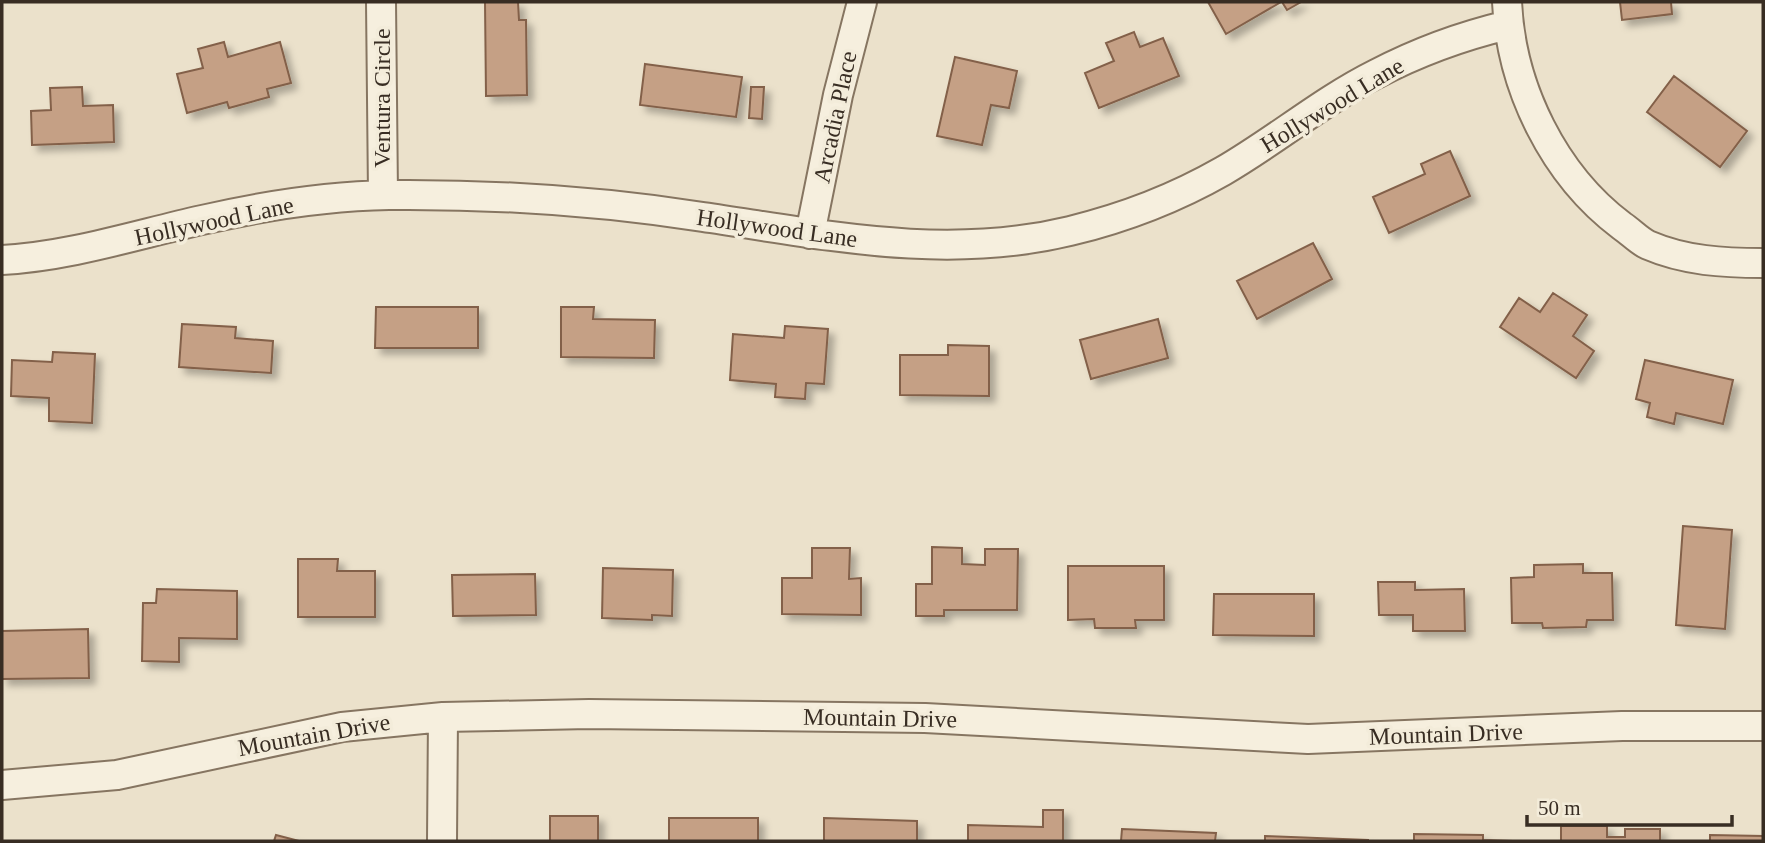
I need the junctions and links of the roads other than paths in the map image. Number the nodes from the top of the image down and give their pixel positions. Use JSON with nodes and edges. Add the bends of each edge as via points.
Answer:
{"nodes":[{"id":1,"x":381,"y":2,"type":"edge"},
{"id":2,"x":862,"y":2,"type":"edge"},
{"id":3,"x":1508,"y":13,"type":"edge"},
{"id":4,"x":383,"y":195,"type":"junction"},
{"id":5,"x":810,"y":234,"type":"junction"},
{"id":6,"x":2,"y":260,"type":"edge"},
{"id":7,"x":1763,"y":263,"type":"edge"},
{"id":8,"x":443,"y":717,"type":"junction"},
{"id":9,"x":1763,"y":726,"type":"edge"},
{"id":10,"x":2,"y":785,"type":"edge"},
{"id":11,"x":442,"y":841,"type":"edge"}],
"edges":[{"from":1,"to":4,"type":"street","name":"Ventura Circle"},
{"from":2,"to":5,"type":"street","name":"Arcadia Place"},
{"from":3,"to":5,"type":"street","name":"Hollywood Lane","via":[[1374,74],[1225,170],[1136,213],[1067,232],[993,244],[901,245]]},
{"from":3,"to":7,"type":"street","via":[[1516,61],[1548,141],[1584,195],[1646,244],[1721,263]]},
{"from":4,"to":5,"type":"street","name":"Hollywood Lane","via":[[539,198]]},
{"from":4,"to":6,"type":"street","name":"Hollywood Lane","via":[[290,203],[203,219],[88,249]]},
{"from":8,"to":9,"type":"street","name":"Mountain Drive","via":[[925,718],[1308,739],[1622,726]]},
{"from":8,"to":10,"type":"street","name":"Mountain Drive","via":[[342,727],[117,775]]},
{"from":8,"to":11,"type":"street"}]}
